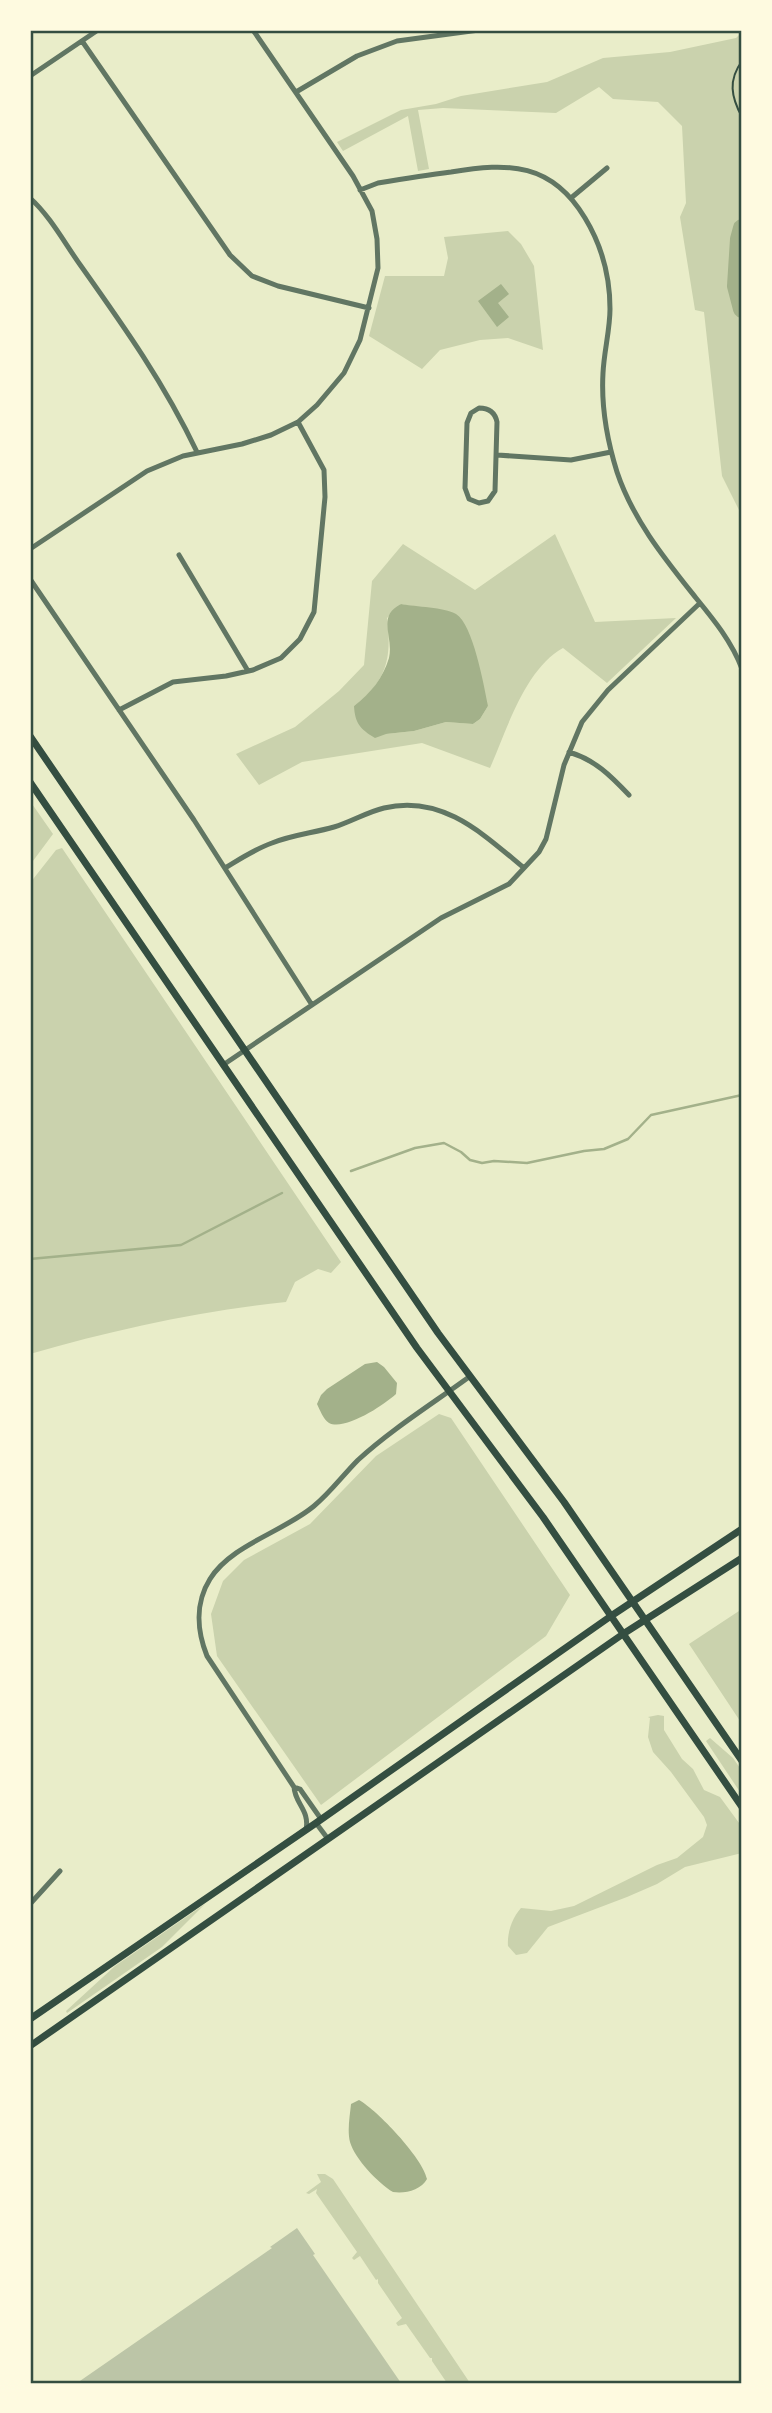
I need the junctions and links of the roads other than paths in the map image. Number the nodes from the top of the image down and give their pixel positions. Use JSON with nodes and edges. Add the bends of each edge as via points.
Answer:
{"nodes":[{"id":1,"x":98,"y":30,"type":"edge"},
{"id":2,"x":253,"y":30,"type":"edge"},
{"id":3,"x":478,"y":30,"type":"edge"},
{"id":4,"x":82,"y":41,"type":"junction"},
{"id":5,"x":30,"y":76,"type":"edge"},
{"id":6,"x":296,"y":92,"type":"junction"},
{"id":7,"x":607,"y":168,"type":"dead end"},
{"id":8,"x":360,"y":190,"type":"junction"},
{"id":9,"x":30,"y":198,"type":"edge"},
{"id":10,"x":571,"y":198,"type":"junction"},
{"id":11,"x":369,"y":308,"type":"junction"},
{"id":12,"x":298,"y":422,"type":"junction"},
{"id":13,"x":611,"y":452,"type":"junction"},
{"id":14,"x":197,"y":453,"type":"junction"},
{"id":15,"x":497,"y":454,"type":"junction"},
{"id":16,"x":30,"y":550,"type":"edge"},
{"id":17,"x":178,"y":555,"type":"dead end"},
{"id":18,"x":30,"y":579,"type":"edge"},
{"id":19,"x":700,"y":603,"type":"junction"},
{"id":20,"x":742,"y":669,"type":"edge"},
{"id":21,"x":248,"y":671,"type":"junction"},
{"id":22,"x":119,"y":710,"type":"junction"},
{"id":23,"x":30,"y":736,"type":"edge"},
{"id":24,"x":569,"y":752,"type":"junction"},
{"id":25,"x":30,"y":782,"type":"edge"},
{"id":26,"x":629,"y":795,"type":"dead end"},
{"id":27,"x":225,"y":868,"type":"junction"},
{"id":28,"x":524,"y":868,"type":"junction"},
{"id":29,"x":312,"y":1005,"type":"junction"},
{"id":30,"x":244,"y":1051,"type":"junction"},
{"id":31,"x":223,"y":1065,"type":"junction"},
{"id":32,"x":469,"y":1377,"type":"junction"},
{"id":33,"x":448,"y":1392,"type":"junction"},
{"id":34,"x":742,"y":1529,"type":"edge"},
{"id":35,"x":742,"y":1558,"type":"edge"},
{"id":36,"x":632,"y":1602,"type":"junction"},
{"id":37,"x":611,"y":1616,"type":"junction"},
{"id":38,"x":644,"y":1620,"type":"junction"},
{"id":39,"x":623,"y":1634,"type":"junction"},
{"id":40,"x":742,"y":1761,"type":"edge"},
{"id":41,"x":294,"y":1787,"type":"junction"},
{"id":42,"x":742,"y":1807,"type":"edge"},
{"id":43,"x":319,"y":1821,"type":"junction"},
{"id":44,"x":306,"y":1830,"type":"junction"},
{"id":45,"x":328,"y":1839,"type":"junction"},
{"id":46,"x":60,"y":1871,"type":"dead end"},
{"id":47,"x":30,"y":1904,"type":"edge"},
{"id":48,"x":30,"y":2019,"type":"edge"},
{"id":49,"x":30,"y":2046,"type":"edge"}],
"edges":[{"from":1,"to":4,"type":"street"},
{"from":2,"to":6,"type":"street"},
{"from":3,"to":6,"type":"street","via":[[397,41],[358,56]]},
{"from":4,"to":5,"type":"street"},
{"from":4,"to":11,"type":"street","via":[[230,255],[252,276]]},
{"from":6,"to":8,"type":"street"},
{"from":7,"to":10,"type":"street"},
{"from":8,"to":10,"type":"street","via":[[377,183],[495,166],[537,173]]},
{"from":8,"to":11,"type":"street","via":[[372,211],[377,239]]},
{"from":9,"to":14,"type":"street","via":[[150,365]]},
{"from":10,"to":13,"type":"street","via":[[596,236],[610,287],[603,397]]},
{"from":11,"to":12,"type":"street","via":[[344,373]]},
{"from":12,"to":14,"type":"street","via":[[242,444]]},
{"from":12,"to":21,"type":"street","via":[[324,470],[314,612],[300,639],[281,658]]},
{"from":13,"to":15,"type":"street","via":[[571,460]]},
{"from":13,"to":19,"type":"street","via":[[642,526]]},
{"from":14,"to":16,"type":"street","via":[[148,471]]},
{"from":15,"to":15,"type":"street","via":[[494,494],[484,503],[472,501],[465,488],[467,423],[474,410],[489,409],[496,416]]},
{"from":17,"to":21,"type":"street"},
{"from":18,"to":22,"type":"street"},
{"from":19,"to":20,"type":"street","via":[[729,640]]},
{"from":19,"to":24,"type":"street","via":[[608,690],[582,722]]},
{"from":21,"to":22,"type":"street","via":[[173,682]]},
{"from":22,"to":27,"type":"street"},
{"from":23,"to":30,"type":"main road"},
{"from":24,"to":26,"type":"street","via":[[605,770]]},
{"from":24,"to":28,"type":"street","via":[[546,839]]},
{"from":25,"to":31,"type":"main road"},
{"from":27,"to":28,"type":"street","via":[[269,844],[402,804],[449,812],[473,825]]},
{"from":27,"to":29,"type":"street"},
{"from":28,"to":29,"type":"street","via":[[509,884],[441,918]]},
{"from":29,"to":30,"type":"street"},
{"from":30,"to":31,"type":"street"},
{"from":30,"to":32,"type":"main road"},
{"from":31,"to":33,"type":"main road"},
{"from":32,"to":33,"type":"street"},
{"from":32,"to":36,"type":"main road","via":[[564,1502]]},
{"from":33,"to":37,"type":"main road"},
{"from":33,"to":41,"type":"street","via":[[373,1448],[313,1507],[234,1555],[211,1578],[200,1603],[202,1643],[215,1670]]},
{"from":34,"to":36,"type":"main road"},
{"from":35,"to":38,"type":"main road"},
{"from":36,"to":37,"type":"main road"},
{"from":36,"to":38,"type":"main road"},
{"from":37,"to":39,"type":"main road"},
{"from":37,"to":43,"type":"main road"},
{"from":38,"to":39,"type":"main road"},
{"from":38,"to":40,"type":"main road"},
{"from":39,"to":42,"type":"main road"},
{"from":39,"to":45,"type":"main road"},
{"from":41,"to":43,"type":"street","via":[[300,1789]]},
{"from":41,"to":44,"type":"street","via":[[307,1817]]},
{"from":43,"to":44,"type":"main road"},
{"from":43,"to":45,"type":"street"},
{"from":44,"to":48,"type":"main road"},
{"from":45,"to":49,"type":"main road"},
{"from":46,"to":47,"type":"street"}]}
